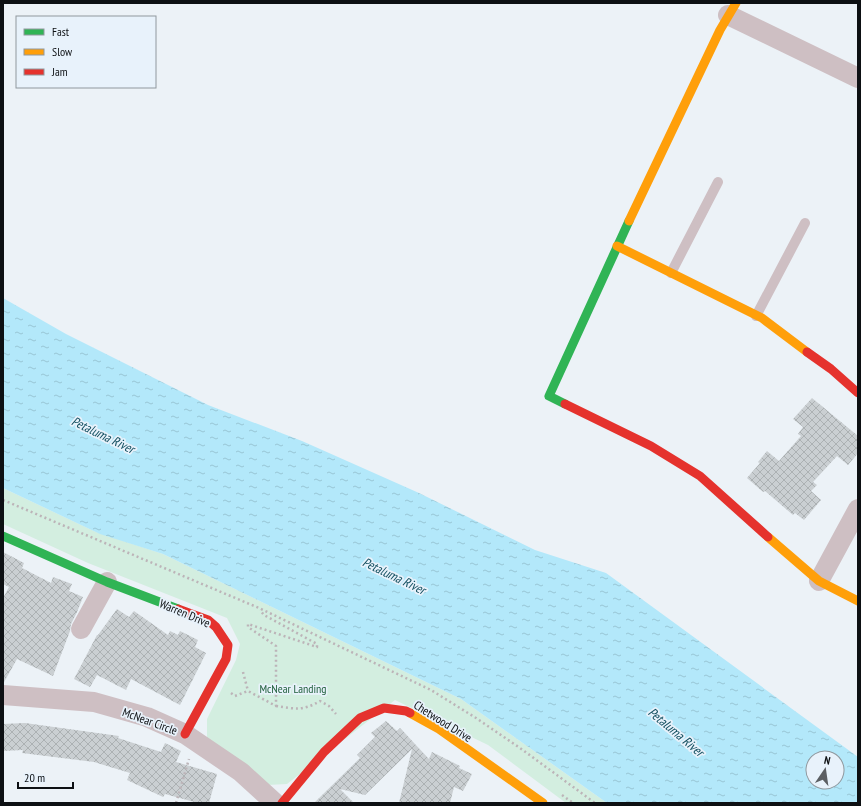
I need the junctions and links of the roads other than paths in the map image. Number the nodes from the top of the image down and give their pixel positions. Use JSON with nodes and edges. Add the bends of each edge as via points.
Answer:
{"nodes":[{"id":1,"x":732,"y":9,"type":"edge"},
{"id":2,"x":858,"y":78,"type":"edge"},
{"id":3,"x":718,"y":182,"type":"dead end"},
{"id":4,"x":805,"y":223,"type":"dead end"},
{"id":5,"x":617,"y":246,"type":"junction"},
{"id":6,"x":672,"y":273,"type":"junction"},
{"id":7,"x":756,"y":316,"type":"junction"},
{"id":8,"x":858,"y":393,"type":"edge"},
{"id":9,"x":858,"y":509,"type":"edge"},
{"id":10,"x":3,"y":536,"type":"edge"},
{"id":11,"x":819,"y":581,"type":"junction"},
{"id":12,"x":107,"y":582,"type":"junction"},
{"id":13,"x":858,"y":601,"type":"edge"},
{"id":14,"x":81,"y":629,"type":"dead end"},
{"id":15,"x":3,"y":695,"type":"edge"},
{"id":16,"x":185,"y":734,"type":"junction"},
{"id":17,"x":275,"y":803,"type":"edge"},
{"id":18,"x":282,"y":803,"type":"edge"},
{"id":19,"x":543,"y":803,"type":"edge"}],
"edges":[{"from":1,"to":2,"type":"street"},
{"from":1,"to":5,"type":"street","via":[[716,37]]},
{"from":3,"to":6,"type":"lane"},
{"from":4,"to":7,"type":"lane"},
{"from":5,"to":6,"type":"street"},
{"from":5,"to":11,"type":"street","via":[[549,396],[651,446],[700,476]]},
{"from":6,"to":7,"type":"street"},
{"from":7,"to":8,"type":"street","via":[[831,369]]},
{"from":9,"to":11,"type":"street"},
{"from":10,"to":12,"type":"street","name":"Warren Drive"},
{"from":11,"to":13,"type":"street"},
{"from":12,"to":14,"type":"street"},
{"from":12,"to":16,"type":"street","name":"Warren Drive","via":[[208,620],[228,645],[226,659]]},
{"from":15,"to":16,"type":"street","name":"McNear Circle","via":[[94,702],[147,717]]},
{"from":16,"to":17,"type":"street","name":"McNear Circle","via":[[241,772]]},
{"from":18,"to":19,"type":"street","name":"Chetwood Drive","via":[[324,752],[348,729],[360,718],[384,708],[406,711],[439,729]]}]}
